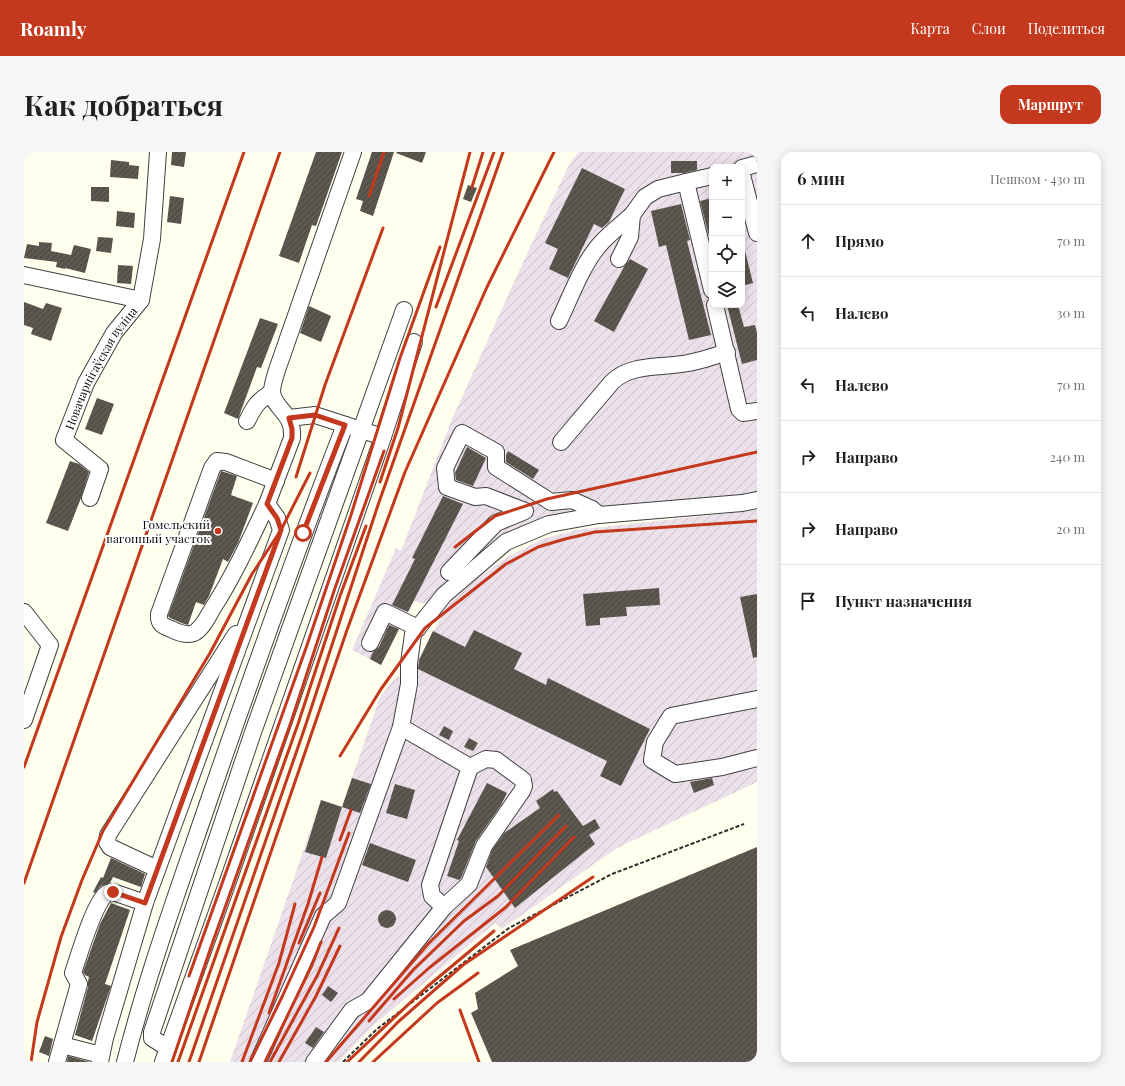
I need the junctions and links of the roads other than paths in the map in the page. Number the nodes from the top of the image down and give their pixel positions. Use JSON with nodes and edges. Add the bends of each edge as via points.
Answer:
{"nodes":[{"id":1,"x":158,"y":152,"type":"edge"},
{"id":2,"x":353,"y":152,"type":"edge"},
{"id":3,"x":757,"y":164,"type":"edge"},
{"id":4,"x":745,"y":167,"type":"edge"},
{"id":5,"x":709,"y":177,"type":"edge"},
{"id":6,"x":686,"y":182,"type":"junction"},
{"id":7,"x":745,"y":187,"type":"edge"},
{"id":8,"x":632,"y":215,"type":"junction"},
{"id":9,"x":757,"y":233,"type":"edge"},
{"id":10,"x":619,"y":259,"type":"dead end"},
{"id":11,"x":24,"y":275,"type":"edge"},
{"id":12,"x":709,"y":278,"type":"edge"},
{"id":13,"x":142,"y":300,"type":"junction"},
{"id":14,"x":717,"y":308,"type":"edge"},
{"id":15,"x":404,"y":310,"type":"dead end"},
{"id":16,"x":559,"y":321,"type":"dead end"},
{"id":17,"x":414,"y":342,"type":"dead end"},
{"id":18,"x":727,"y":352,"type":"junction"},
{"id":19,"x":272,"y":392,"type":"junction"},
{"id":20,"x":757,"y":411,"type":"edge"},
{"id":21,"x":289,"y":418,"type":"junction"},
{"id":22,"x":246,"y":421,"type":"dead end"},
{"id":23,"x":345,"y":425,"type":"junction"},
{"id":24,"x":362,"y":430,"type":"junction"},
{"id":25,"x":383,"y":437,"type":"junction"},
{"id":26,"x":561,"y":442,"type":"dead end"},
{"id":27,"x":276,"y":481,"type":"junction"},
{"id":28,"x":90,"y":498,"type":"dead end"},
{"id":29,"x":757,"y":500,"type":"edge"},
{"id":30,"x":551,"y":502,"type":"junction"},
{"id":31,"x":267,"y":504,"type":"junction"},
{"id":32,"x":525,"y":510,"type":"junction"},
{"id":33,"x":599,"y":515,"type":"junction"},
{"id":34,"x":449,"y":572,"type":"dead end"},
{"id":35,"x":253,"y":608,"type":"junction"},
{"id":36,"x":24,"y":612,"type":"edge"},
{"id":37,"x":418,"y":628,"type":"junction"},
{"id":38,"x":370,"y":643,"type":"dead end"},
{"id":39,"x":757,"y":699,"type":"edge"},
{"id":40,"x":24,"y":720,"type":"edge"},
{"id":41,"x":401,"y":727,"type":"junction"},
{"id":42,"x":757,"y":758,"type":"edge"},
{"id":43,"x":470,"y":767,"type":"junction"},
{"id":44,"x":157,"y":869,"type":"junction"},
{"id":45,"x":145,"y":903,"type":"junction"},
{"id":46,"x":444,"y":907,"type":"junction"},
{"id":47,"x":62,"y":1045,"type":"junction"},
{"id":48,"x":165,"y":1055,"type":"edge"},
{"id":49,"x":100,"y":1059,"type":"edge"},
{"id":50,"x":57,"y":1062,"type":"edge"},
{"id":51,"x":126,"y":1062,"type":"edge"},
{"id":52,"x":258,"y":1062,"type":"edge"},
{"id":53,"x":314,"y":1062,"type":"edge"}],
"edges":[{"from":1,"to":13,"type":"street","name":"Новачарнігаўская вуліца","via":[[152,239]]},
{"from":2,"to":19,"type":"street","via":[[277,370]]},
{"from":3,"to":4,"type":"street"},
{"from":5,"to":6,"type":"street"},
{"from":6,"to":8,"type":"street","via":[[650,193]]},
{"from":6,"to":12,"type":"street"},
{"from":7,"to":9,"type":"street"},
{"from":8,"to":10,"type":"street","via":[[630,237]]},
{"from":8,"to":16,"type":"street","via":[[594,251]]},
{"from":11,"to":13,"type":"street"},
{"from":13,"to":28,"type":"street","name":"Новачарнігаўская вуліца","via":[[114,333],[86,383],[64,440],[100,469]]},
{"from":14,"to":18,"type":"street"},
{"from":15,"to":24,"type":"street"},
{"from":17,"to":25,"type":"street"},
{"from":18,"to":20,"type":"street","via":[[739,409],[743,413]]},
{"from":18,"to":26,"type":"street","via":[[689,363],[628,371],[618,376]]},
{"from":19,"to":21,"type":"street"},
{"from":19,"to":22,"type":"street","via":[[254,406]]},
{"from":21,"to":23,"type":"street","via":[[315,415]]},
{"from":21,"to":27,"type":"street","via":[[292,438]]},
{"from":23,"to":24,"type":"street"},
{"from":23,"to":51,"type":"street","via":[[303,533],[197,837],[144,993]]},
{"from":24,"to":25,"type":"street"},
{"from":24,"to":48,"type":"street","via":[[252,735],[152,1032],[152,1038]]},
{"from":25,"to":48,"type":"street","via":[[228,884]]},
{"from":27,"to":31,"type":"street"},
{"from":27,"to":31,"type":"street","via":[[217,461],[212,468],[159,614],[160,623],[187,634],[194,633],[200,627],[226,587]]},
{"from":29,"to":33,"type":"street"},
{"from":30,"to":32,"type":"street"},
{"from":30,"to":32,"type":"street","via":[[496,467],[496,452],[462,433],[445,468],[447,487],[475,497],[486,496]]},
{"from":30,"to":33,"type":"street","via":[[572,500]]},
{"from":31,"to":35,"type":"street","via":[[277,518],[281,530]]},
{"from":32,"to":34,"type":"street","via":[[496,523]]},
{"from":33,"to":37,"type":"street","via":[[549,524],[506,542],[444,595]]},
{"from":35,"to":44,"type":"street"},
{"from":35,"to":44,"type":"street","via":[[108,835],[107,842],[110,847]]},
{"from":36,"to":40,"type":"street","via":[[50,645]]},
{"from":37,"to":38,"type":"street","via":[[384,612]]},
{"from":37,"to":41,"type":"street","via":[[413,634],[409,684]]},
{"from":39,"to":42,"type":"street","via":[[671,716],[655,742],[652,760],[675,774],[722,767]]},
{"from":41,"to":43,"type":"street"},
{"from":41,"to":52,"type":"street","via":[[338,903],[323,916]]},
{"from":43,"to":46,"type":"street","via":[[430,885],[432,896]]},
{"from":43,"to":46,"type":"street","via":[[486,759],[496,760],[523,780],[524,786],[484,846],[469,884]]},
{"from":44,"to":45,"type":"street"},
{"from":45,"to":47,"type":"street","via":[[109,892],[96,908],[72,973],[79,984]]},
{"from":45,"to":49,"type":"street"},
{"from":46,"to":53,"type":"street","via":[[368,1001],[352,1010]]},
{"from":47,"to":49,"type":"street"},
{"from":47,"to":50,"type":"street"}]}
